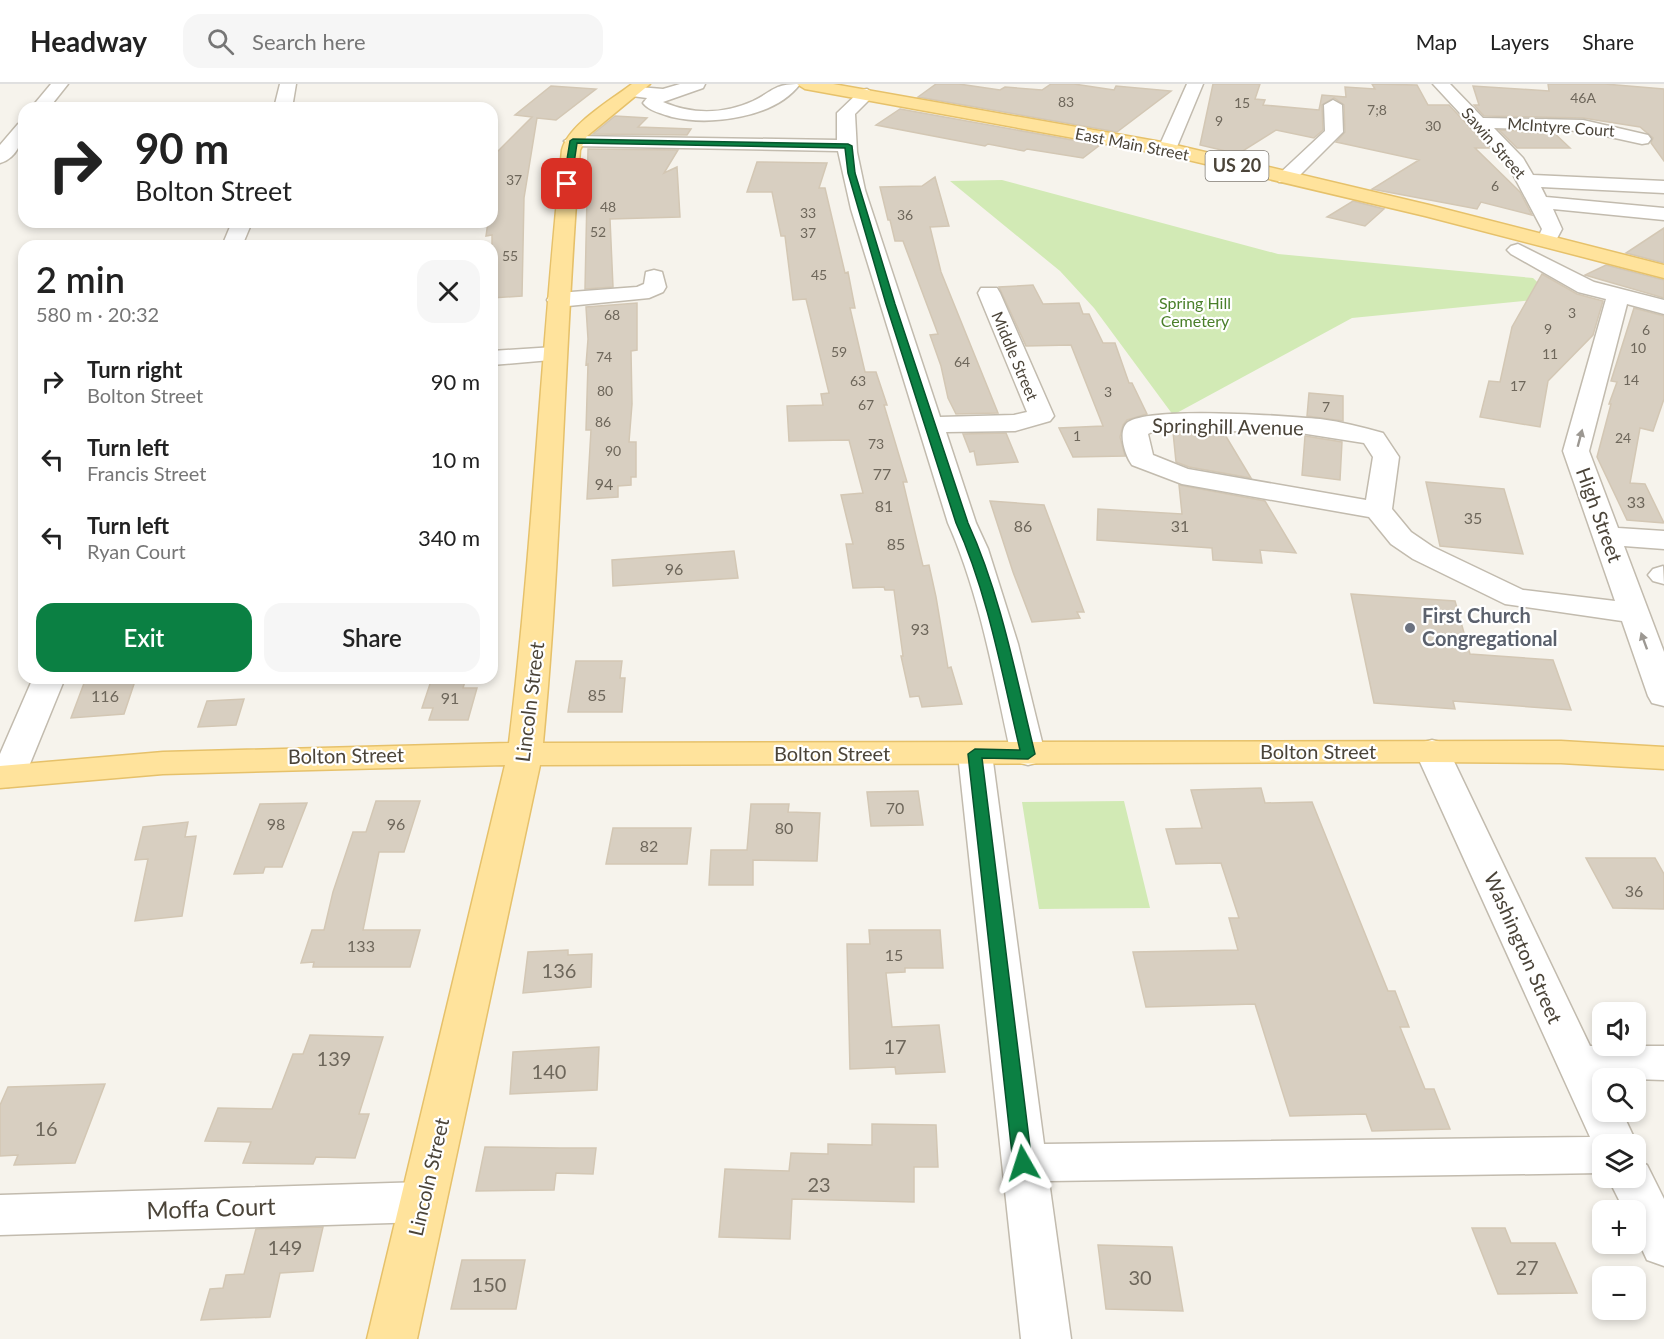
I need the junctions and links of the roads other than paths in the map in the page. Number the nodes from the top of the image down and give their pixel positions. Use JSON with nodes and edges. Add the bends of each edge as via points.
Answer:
{"nodes":[{"id":1,"x":60,"y":84,"type":"edge"},
{"id":2,"x":288,"y":84,"type":"edge"},
{"id":3,"x":792,"y":84,"type":"edge"},
{"id":4,"x":805,"y":84,"type":"edge"},
{"id":5,"x":1195,"y":84,"type":"edge"},
{"id":6,"x":1441,"y":84,"type":"edge"},
{"id":7,"x":694,"y":86,"type":"edge"},
{"id":8,"x":645,"y":90,"type":"edge"},
{"id":9,"x":867,"y":94,"type":"junction"},
{"id":10,"x":45,"y":102,"type":"edge"},
{"id":11,"x":285,"y":102,"type":"edge"},
{"id":12,"x":1334,"y":105,"type":"dead end"},
{"id":13,"x":1478,"y":123,"type":"junction"},
{"id":14,"x":18,"y":135,"type":"edge"},
{"id":15,"x":1642,"y":139,"type":"dead end"},
{"id":16,"x":573,"y":141,"type":"junction"},
{"id":17,"x":848,"y":146,"type":"junction"},
{"id":18,"x":1167,"y":150,"type":"junction"},
{"id":19,"x":0,"y":157,"type":"edge"},
{"id":20,"x":1286,"y":178,"type":"junction"},
{"id":21,"x":1528,"y":181,"type":"junction"},
{"id":22,"x":1664,"y":187,"type":"edge"},
{"id":23,"x":1539,"y":201,"type":"junction"},
{"id":24,"x":1664,"y":214,"type":"edge"},
{"id":25,"x":1547,"y":240,"type":"junction"},
{"id":26,"x":1518,"y":250,"type":"dead end"},
{"id":27,"x":1664,"y":272,"type":"edge"},
{"id":28,"x":654,"y":277,"type":"dead end"},
{"id":29,"x":989,"y":293,"type":"dead end"},
{"id":30,"x":1618,"y":297,"type":"junction"},
{"id":31,"x":558,"y":300,"type":"junction"},
{"id":32,"x":1664,"y":307,"type":"edge"},
{"id":33,"x":554,"y":354,"type":"junction"},
{"id":34,"x":498,"y":358,"type":"edge"},
{"id":35,"x":931,"y":425,"type":"junction"},
{"id":36,"x":1378,"y":510,"type":"junction"},
{"id":37,"x":1607,"y":536,"type":"junction"},
{"id":38,"x":1664,"y":540,"type":"edge"},
{"id":39,"x":1634,"y":612,"type":"junction"},
{"id":40,"x":46,"y":684,"type":"edge"},
{"id":41,"x":1664,"y":696,"type":"edge"},
{"id":42,"x":1432,"y":751,"type":"junction"},
{"id":43,"x":525,"y":754,"type":"junction"},
{"id":44,"x":975,"y":754,"type":"junction"},
{"id":45,"x":1028,"y":754,"type":"junction"},
{"id":46,"x":1664,"y":758,"type":"edge"},
{"id":47,"x":4,"y":776,"type":"edge"},
{"id":48,"x":1575,"y":1062,"type":"junction"},
{"id":49,"x":1664,"y":1063,"type":"edge"},
{"id":50,"x":1610,"y":1134,"type":"edge"},
{"id":51,"x":1592,"y":1155,"type":"edge"},
{"id":52,"x":1023,"y":1163,"type":"junction"},
{"id":53,"x":1636,"y":1188,"type":"edge"},
{"id":54,"x":423,"y":1202,"type":"junction"},
{"id":55,"x":0,"y":1215,"type":"edge"},
{"id":56,"x":1664,"y":1246,"type":"edge"},
{"id":57,"x":392,"y":1339,"type":"edge"},
{"id":58,"x":1046,"y":1339,"type":"edge"}],
"edges":[{"from":1,"to":10,"type":"street"},
{"from":2,"to":11,"type":"street"},
{"from":3,"to":8,"type":"street","via":[[744,112],[708,117],[666,111],[652,103]]},
{"from":4,"to":9,"type":"main road","name":"East Main Street","number":"US 20"},
{"from":5,"to":18,"type":"street"},
{"from":6,"to":13,"type":"street","name":"Sawin Street"},
{"from":7,"to":8,"type":"street"},
{"from":8,"to":16,"type":"main road"},
{"from":9,"to":17,"type":"street","via":[[846,113]]},
{"from":9,"to":18,"type":"main road","name":"East Main Street","number":"US 20"},
{"from":12,"to":20,"type":"street","via":[[1334,132]]},
{"from":13,"to":15,"type":"street","name":"McIntyre Court","via":[[1594,128],[1622,131]]},
{"from":13,"to":21,"type":"street","name":"Sawin Street","via":[[1516,162]]},
{"from":14,"to":19,"type":"street"},
{"from":16,"to":17,"type":"street"},
{"from":16,"to":31,"type":"main road","name":"Lincoln Street"},
{"from":17,"to":35,"type":"street","via":[[861,207]]},
{"from":18,"to":20,"type":"main road","name":"East Main Street","number":"US 20"},
{"from":20,"to":25,"type":"main road","name":"East Main Street","number":"US 20"},
{"from":21,"to":22,"type":"street"},
{"from":21,"to":23,"type":"street","name":"Sawin Street"},
{"from":23,"to":24,"type":"street"},
{"from":23,"to":25,"type":"street","name":"Sawin Street","via":[[1552,229]]},
{"from":25,"to":27,"type":"main road","name":"East Main Street","number":"US 20"},
{"from":26,"to":30,"type":"street","via":[[1586,287]]},
{"from":28,"to":31,"type":"street","via":[[655,287],[641,293]]},
{"from":29,"to":35,"type":"street","name":"Middle Street","via":[[1041,416],[1015,423]]},
{"from":30,"to":32,"type":"street"},
{"from":37,"to":30,"type":"street","name":"High Street","one_way":true,"via":[[1576,451]]},
{"from":31,"to":33,"type":"main road","name":"Lincoln Street"},
{"from":33,"to":34,"type":"street"},
{"from":33,"to":43,"type":"main road","name":"Lincoln Street","via":[[540,617]]},
{"from":35,"to":45,"type":"street","via":[[974,549]]},
{"from":36,"to":36,"type":"street","name":"Springhill Avenue","via":[[1182,476],[1141,459],[1135,434],[1137,428],[1154,422],[1352,431],[1374,438],[1386,457]]},
{"from":36,"to":39,"type":"street","via":[[1401,538],[1423,553],[1516,598]]},
{"from":37,"to":38,"type":"street"},
{"from":37,"to":39,"type":"street","name":"High Street"},
{"from":41,"to":39,"type":"street","name":"High Street","one_way":true},
{"from":40,"to":47,"type":"street"},
{"from":42,"to":45,"type":"main road","name":"Bolton Street"},
{"from":42,"to":46,"type":"main road","name":"Bolton Street"},
{"from":42,"to":48,"type":"street","name":"Washington Street"},
{"from":43,"to":44,"type":"main road","name":"Bolton Street"},
{"from":43,"to":47,"type":"main road","name":"Bolton Street","via":[[244,759]]},
{"from":43,"to":54,"type":"main road","name":"Lincoln Street"},
{"from":44,"to":45,"type":"main road","name":"Bolton Street"},
{"from":44,"to":52,"type":"street"},
{"from":48,"to":49,"type":"street"},
{"from":48,"to":50,"type":"street","name":"Washington Street"},
{"from":51,"to":52,"type":"street"},
{"from":52,"to":58,"type":"street"},
{"from":53,"to":56,"type":"street"},
{"from":54,"to":55,"type":"street","name":"Moffa Court"},
{"from":54,"to":57,"type":"main road","name":"Lincoln Street"}]}
